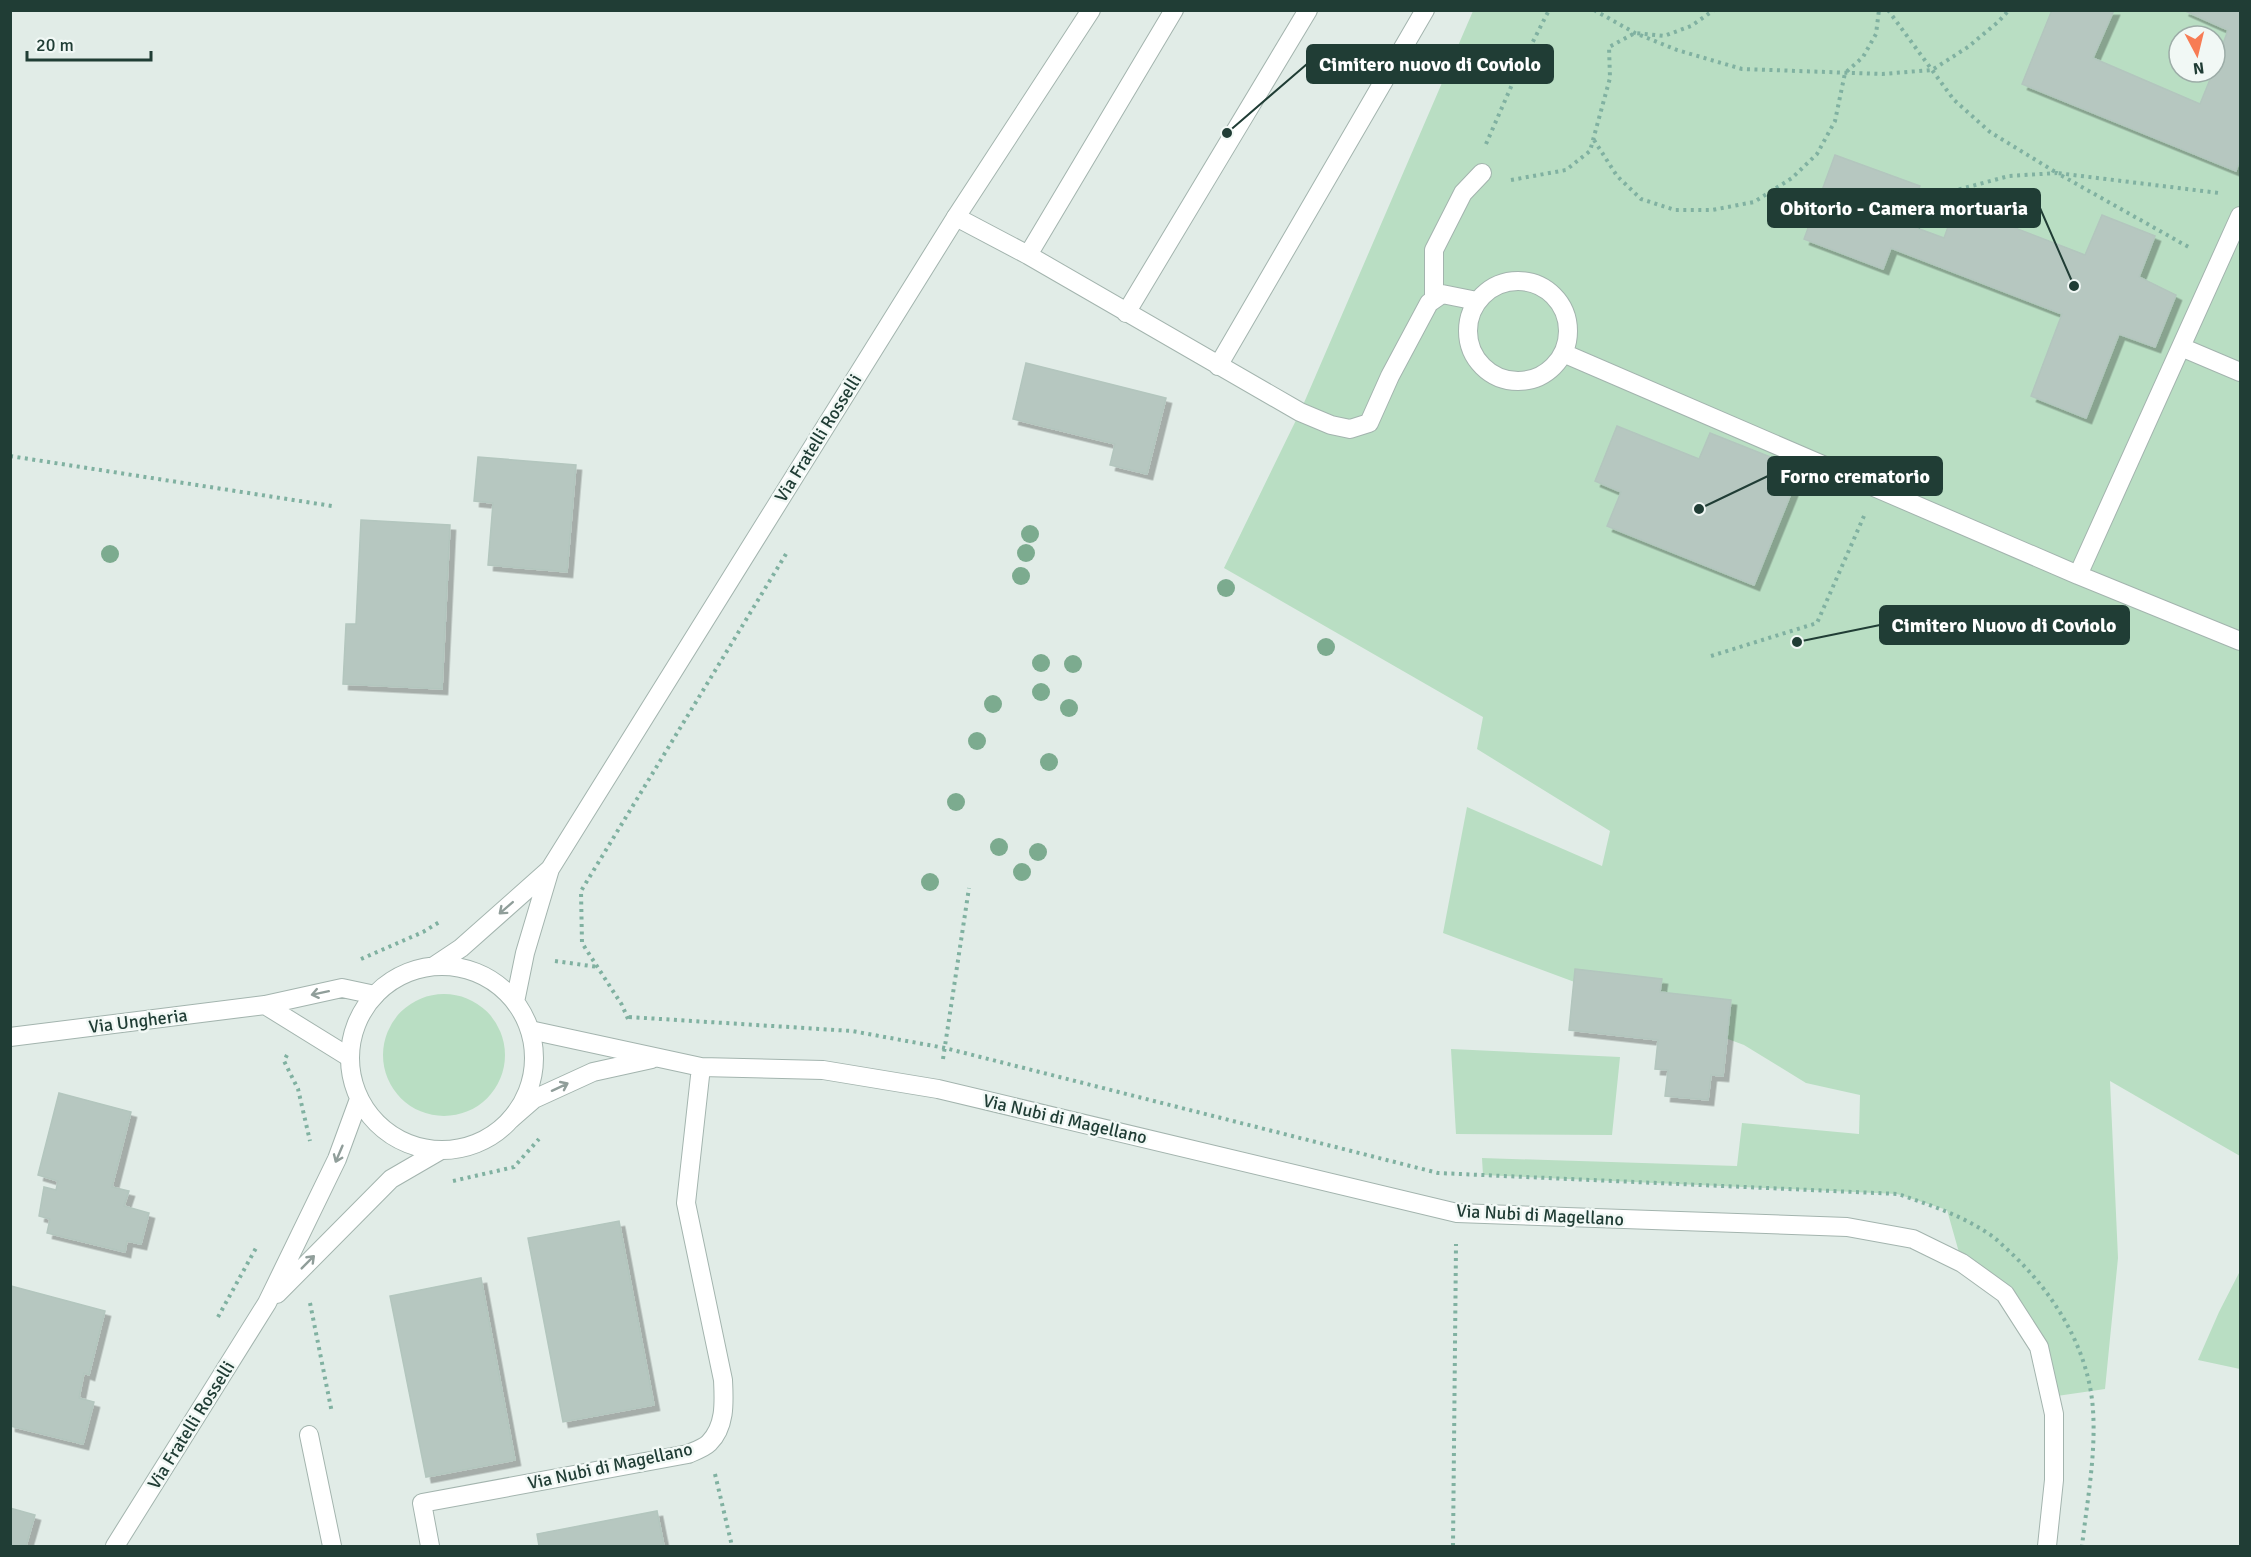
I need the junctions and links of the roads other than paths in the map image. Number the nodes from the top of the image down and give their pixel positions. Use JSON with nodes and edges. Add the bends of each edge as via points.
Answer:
{"nodes":[{"id":1,"x":1091,"y":10,"type":"edge"},
{"id":2,"x":1174,"y":10,"type":"edge"},
{"id":3,"x":1308,"y":10,"type":"edge"},
{"id":4,"x":1425,"y":10,"type":"edge"},
{"id":5,"x":1482,"y":173,"type":"road end"},
{"id":6,"x":2241,"y":216,"type":"edge"},
{"id":7,"x":956,"y":217,"type":"junction"},
{"id":8,"x":1028,"y":255,"type":"junction"},
{"id":9,"x":1434,"y":299,"type":"junction"},
{"id":10,"x":1477,"y":301,"type":"junction"},
{"id":11,"x":1126,"y":313,"type":"junction"},
{"id":12,"x":2181,"y":347,"type":"junction"},
{"id":13,"x":1563,"y":353,"type":"junction"},
{"id":14,"x":1218,"y":366,"type":"junction"},
{"id":15,"x":2241,"y":372,"type":"edge"},
{"id":16,"x":2078,"y":575,"type":"junction"},
{"id":17,"x":2241,"y":641,"type":"edge"},
{"id":18,"x":550,"y":869,"type":"junction"},
{"id":19,"x":434,"y":966,"type":"junction"},
{"id":20,"x":375,"y":995,"type":"junction"},
{"id":21,"x":515,"y":1002,"type":"junction"},
{"id":22,"x":265,"y":1005,"type":"junction"},
{"id":23,"x":530,"y":1030,"type":"junction"},
{"id":24,"x":10,"y":1036,"type":"edge"},
{"id":25,"x":350,"y":1056,"type":"junction"},
{"id":26,"x":659,"y":1057,"type":"junction"},
{"id":27,"x":701,"y":1066,"type":"junction"},
{"id":28,"x":359,"y":1099,"type":"junction"},
{"id":29,"x":511,"y":1119,"type":"junction"},
{"id":30,"x":441,"y":1150,"type":"junction"},
{"id":31,"x":267,"y":1303,"type":"junction"},
{"id":32,"x":309,"y":1436,"type":"dead end"},
{"id":33,"x":115,"y":1546,"type":"edge"},
{"id":34,"x":332,"y":1546,"type":"edge"},
{"id":35,"x":430,"y":1546,"type":"edge"},
{"id":36,"x":2047,"y":1546,"type":"edge"}],
"edges":[{"from":1,"to":7,"type":"street","name":"Via Fratelli Rosselli"},
{"from":2,"to":8,"type":"street"},
{"from":3,"to":11,"type":"street"},
{"from":4,"to":14,"type":"street"},
{"from":5,"to":9,"type":"street","via":[[1463,193],[1434,250]]},
{"from":6,"to":12,"type":"street"},
{"from":7,"to":8,"type":"street"},
{"from":7,"to":18,"type":"street","name":"Via Fratelli Rosselli"},
{"from":8,"to":11,"type":"street"},
{"from":9,"to":10,"type":"street","via":[[1442,294]]},
{"from":9,"to":14,"type":"street","via":[[1390,376],[1369,423],[1350,429],[1331,426],[1300,412]]},
{"from":10,"to":13,"type":"street","via":[[1504,283],[1521,281],[1551,293],[1567,321],[1568,338]]},
{"from":10,"to":13,"type":"street","via":[[1467,332],[1479,363],[1492,374],[1524,381],[1554,367]]},
{"from":11,"to":14,"type":"street"},
{"from":12,"to":15,"type":"street"},
{"from":12,"to":16,"type":"street"},
{"from":13,"to":16,"type":"street"},
{"from":16,"to":17,"type":"street"},
{"from":18,"to":19,"type":"street","name":"Via Fratelli Rosselli","one_way":true,"via":[[461,948]]},
{"from":18,"to":21,"type":"street","name":"Via Fratelli Rosselli"},
{"from":19,"to":20,"type":"street","name":"Via Fratelli Rosselli","via":[[412,970]]},
{"from":19,"to":21,"type":"street","name":"Via Fratelli Rosselli","via":[[470,970],[487,978]]},
{"from":20,"to":22,"type":"street","name":"Via Ungheria","one_way":true,"via":[[342,988]]},
{"from":20,"to":25,"type":"street","name":"Via Fratelli Rosselli","via":[[361,1013]]},
{"from":21,"to":23,"type":"street","name":"Via Fratelli Rosselli"},
{"from":22,"to":24,"type":"street","name":"Via Ungheria"},
{"from":22,"to":25,"type":"street"},
{"from":23,"to":26,"type":"street","name":"Via Nubi di Magellano"},
{"from":23,"to":29,"type":"street","name":"Via Fratelli Rosselli","via":[[534,1053],[532,1077]]},
{"from":25,"to":28,"type":"street","name":"Via Fratelli Rosselli"},
{"from":26,"to":27,"type":"street","name":"Via Nubi di Magellano"},
{"from":29,"to":26,"type":"street","name":"Via Nubi di Magellano","one_way":true,"via":[[534,1099],[593,1072]]},
{"from":27,"to":35,"type":"street","name":"Via Nubi di Magellano","via":[[686,1203],[723,1380],[724,1405],[719,1429],[708,1444],[688,1454],[422,1503]]},
{"from":27,"to":36,"type":"street","name":"Via Nubi di Magellano","via":[[823,1070],[938,1089],[1457,1213],[1847,1227],[1913,1239],[1962,1263],[2005,1294],[2039,1347],[2054,1414],[2054,1480]]},
{"from":28,"to":30,"type":"street","name":"Via Fratelli Rosselli","via":[[373,1120],[393,1136],[416,1146]]},
{"from":28,"to":31,"type":"street","name":"Via Fratelli Rosselli","one_way":true,"via":[[337,1159]]},
{"from":29,"to":30,"type":"street","name":"Via Fratelli Rosselli","via":[[491,1136],[467,1146]]},
{"from":31,"to":30,"type":"street","name":"Via Fratelli Rosselli","one_way":true,"via":[[391,1179]]},
{"from":31,"to":33,"type":"street","name":"Via Fratelli Rosselli"},
{"from":32,"to":34,"type":"street"}]}
